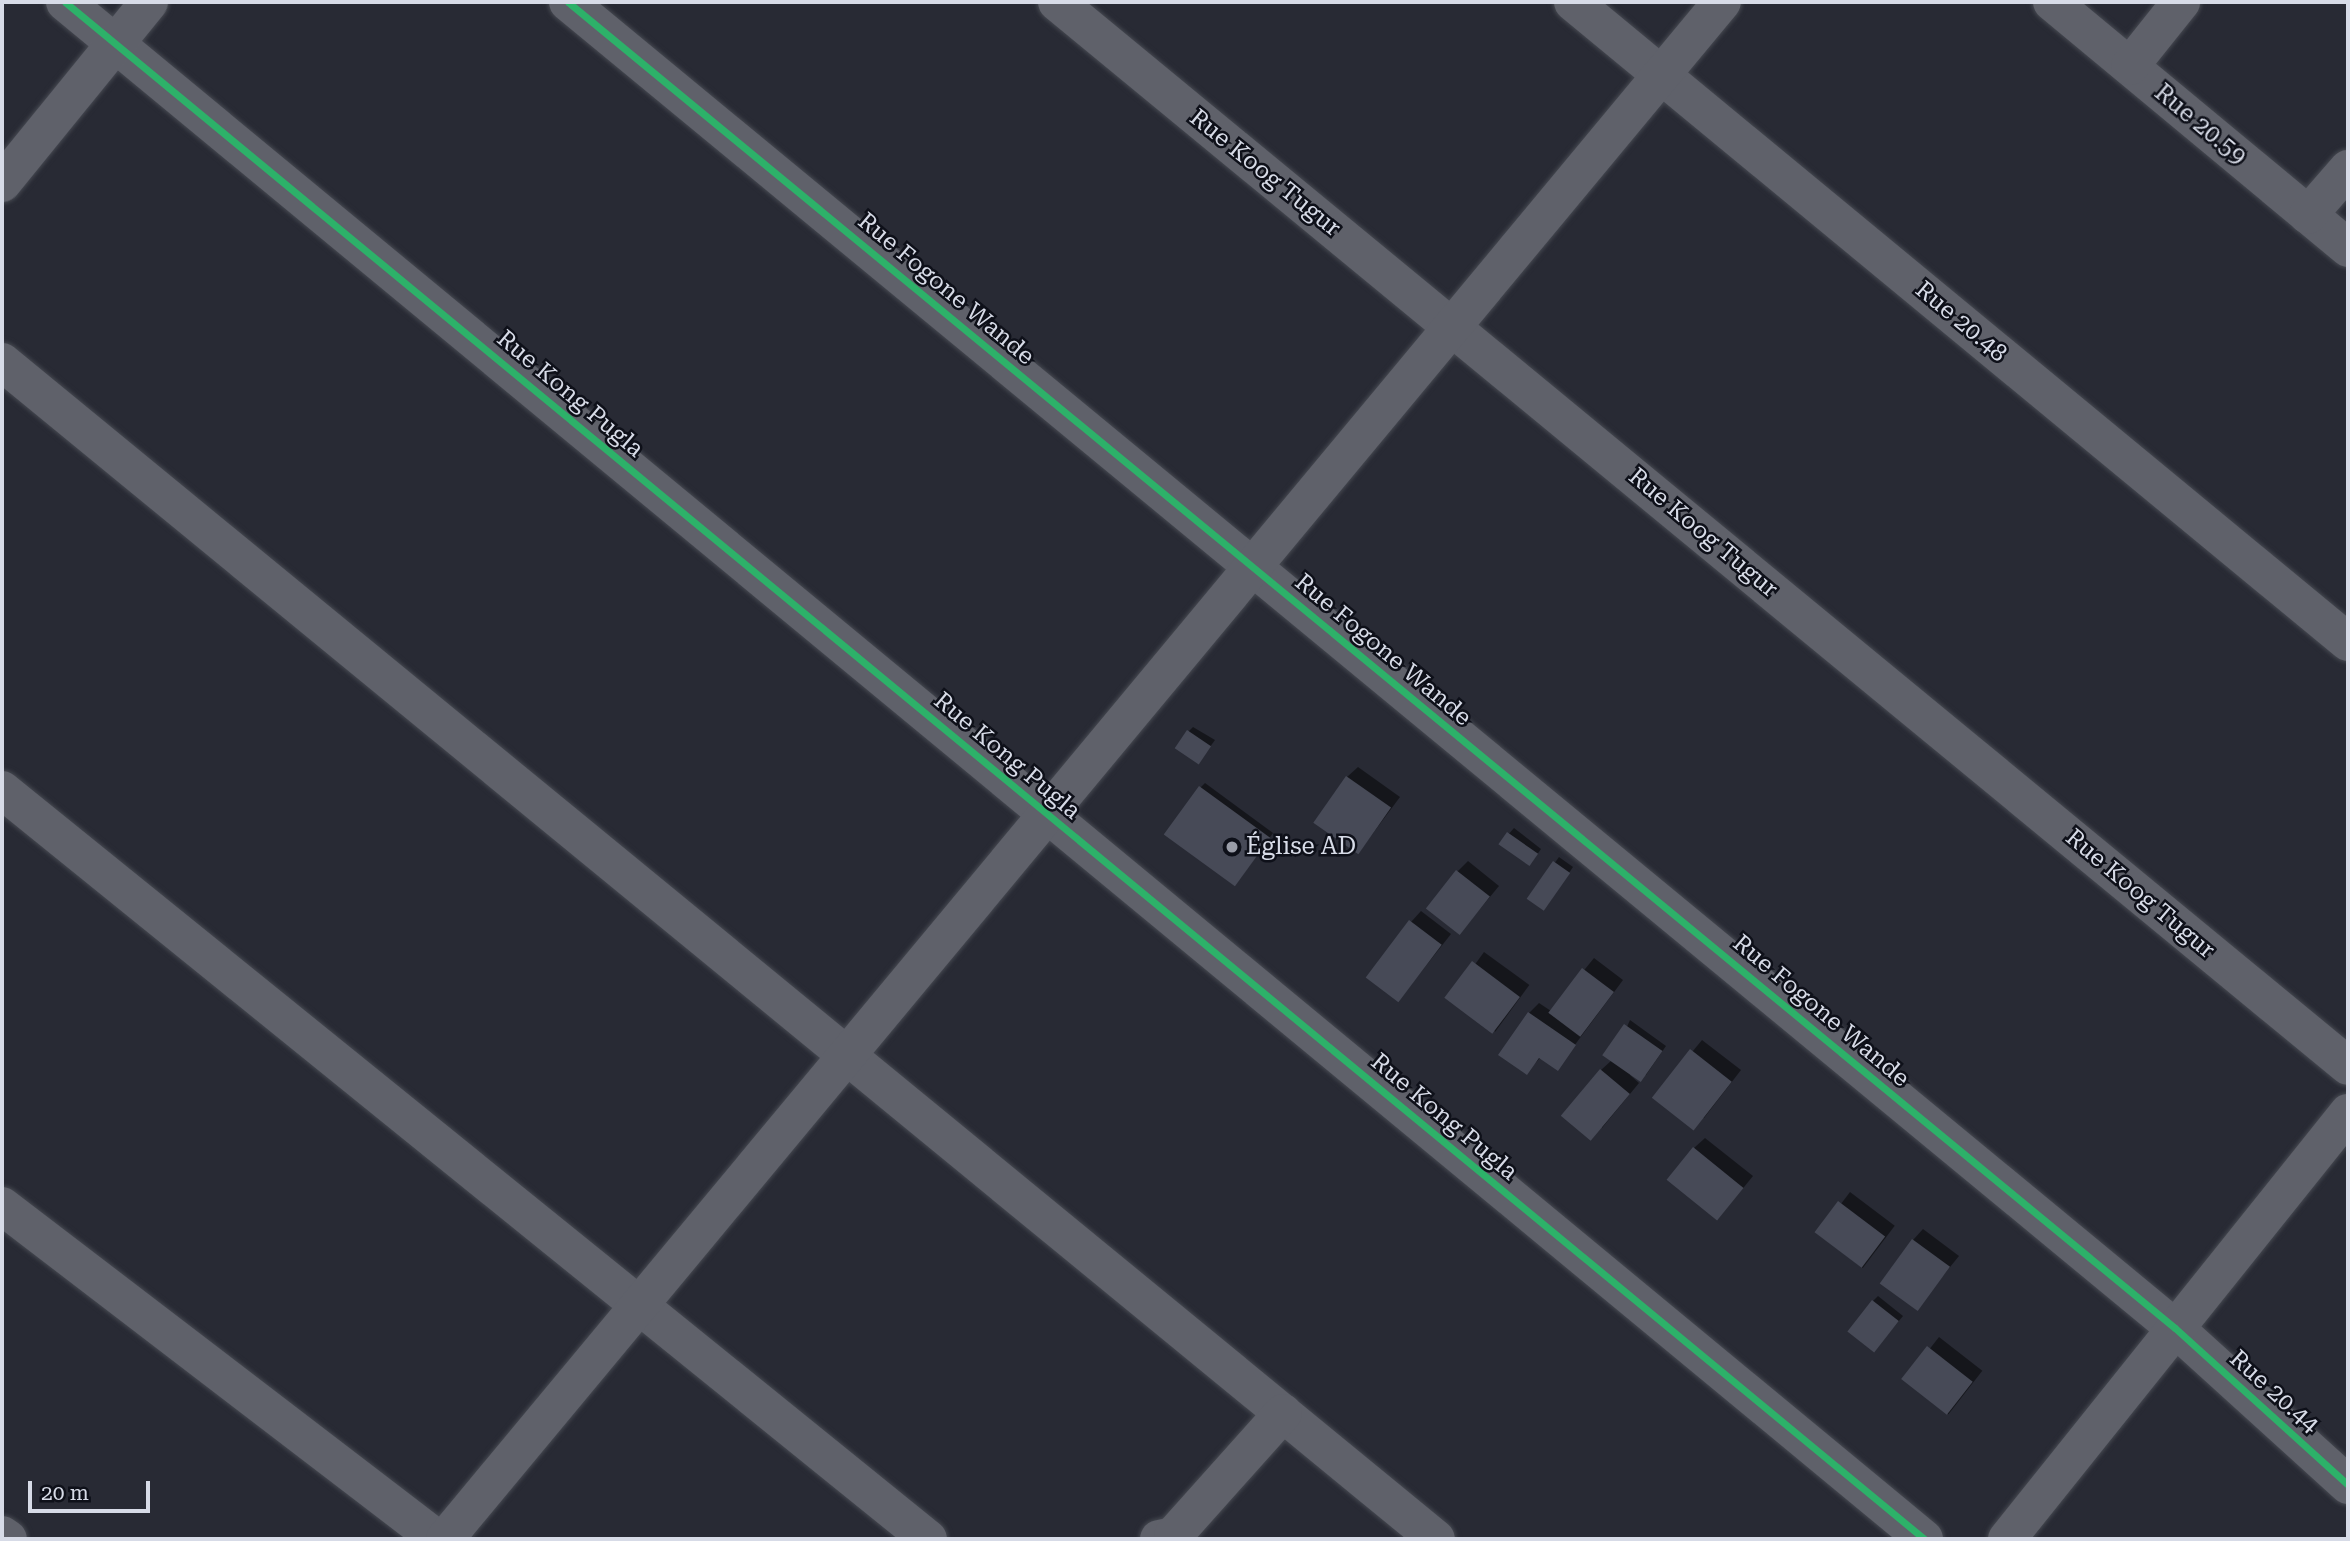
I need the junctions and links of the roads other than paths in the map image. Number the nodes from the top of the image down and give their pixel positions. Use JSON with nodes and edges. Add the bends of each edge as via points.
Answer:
{"nodes":[{"id":1,"x":65,"y":2,"type":"edge"},
{"id":2,"x":149,"y":2,"type":"edge"},
{"id":3,"x":568,"y":2,"type":"edge"},
{"id":4,"x":1057,"y":2,"type":"edge"},
{"id":5,"x":1573,"y":2,"type":"edge"},
{"id":6,"x":1722,"y":2,"type":"edge"},
{"id":7,"x":2052,"y":2,"type":"edge"},
{"id":8,"x":2181,"y":2,"type":"edge"},
{"id":9,"x":116,"y":43,"type":"junction"},
{"id":10,"x":2130,"y":66,"type":"junction"},
{"id":11,"x":1661,"y":75,"type":"junction"},
{"id":12,"x":2348,"y":169,"type":"edge"},
{"id":13,"x":2,"y":183,"type":"edge"},
{"id":14,"x":2308,"y":215,"type":"junction"},
{"id":15,"x":2348,"y":248,"type":"edge"},
{"id":16,"x":1452,"y":326,"type":"junction"},
{"id":17,"x":2,"y":362,"type":"edge"},
{"id":18,"x":1252,"y":567,"type":"junction"},
{"id":19,"x":2348,"y":642,"type":"edge"},
{"id":20,"x":2,"y":790,"type":"edge"},
{"id":21,"x":1047,"y":814,"type":"junction"},
{"id":22,"x":847,"y":1056,"type":"junction"},
{"id":23,"x":2348,"y":1066,"type":"edge"},
{"id":24,"x":2348,"y":1113,"type":"edge"},
{"id":25,"x":2,"y":1206,"type":"edge"},
{"id":26,"x":639,"y":1305,"type":"junction"},
{"id":27,"x":2175,"y":1328,"type":"junction"},
{"id":28,"x":1283,"y":1413,"type":"junction"},
{"id":29,"x":2348,"y":1485,"type":"edge"},
{"id":30,"x":2,"y":1535,"type":"edge"},
{"id":31,"x":1169,"y":1538,"type":"edge"},
{"id":32,"x":8,"y":1539,"type":"edge"},
{"id":33,"x":437,"y":1539,"type":"edge"},
{"id":34,"x":445,"y":1539,"type":"edge"},
{"id":35,"x":928,"y":1539,"type":"edge"},
{"id":36,"x":1436,"y":1539,"type":"edge"},
{"id":37,"x":1924,"y":1539,"type":"edge"},
{"id":38,"x":2007,"y":1539,"type":"edge"}],
"edges":[{"from":1,"to":9,"type":"street","name":"Rue Kong Pugla"},
{"from":2,"to":9,"type":"street"},
{"from":3,"to":18,"type":"street","name":"Rue Fogone Wande"},
{"from":4,"to":16,"type":"street","name":"Rue Koog Tugur"},
{"from":5,"to":11,"type":"street","name":"Rue 20.48"},
{"from":6,"to":11,"type":"street"},
{"from":7,"to":10,"type":"street","name":"Rue 20.59"},
{"from":8,"to":10,"type":"street"},
{"from":9,"to":13,"type":"street"},
{"from":9,"to":21,"type":"street","name":"Rue Kong Pugla"},
{"from":10,"to":14,"type":"street","name":"Rue 20.59"},
{"from":11,"to":16,"type":"street"},
{"from":11,"to":19,"type":"street","name":"Rue 20.48"},
{"from":12,"to":14,"type":"street"},
{"from":14,"to":15,"type":"street","name":"Rue 20.59"},
{"from":16,"to":18,"type":"street"},
{"from":16,"to":23,"type":"street","name":"Rue Koog Tugur"},
{"from":17,"to":22,"type":"street"},
{"from":18,"to":21,"type":"street"},
{"from":18,"to":27,"type":"street","name":"Rue Fogone Wande"},
{"from":20,"to":26,"type":"street"},
{"from":21,"to":22,"type":"street"},
{"from":21,"to":37,"type":"street","name":"Rue Kong Pugla"},
{"from":22,"to":26,"type":"street"},
{"from":22,"to":28,"type":"street"},
{"from":24,"to":27,"type":"street"},
{"from":25,"to":33,"type":"street"},
{"from":26,"to":34,"type":"street"},
{"from":26,"to":35,"type":"street"},
{"from":27,"to":29,"type":"street","name":"Rue 20.44"},
{"from":27,"to":38,"type":"street"},
{"from":28,"to":31,"type":"street"},
{"from":28,"to":36,"type":"street"},
{"from":30,"to":32,"type":"street"}]}
